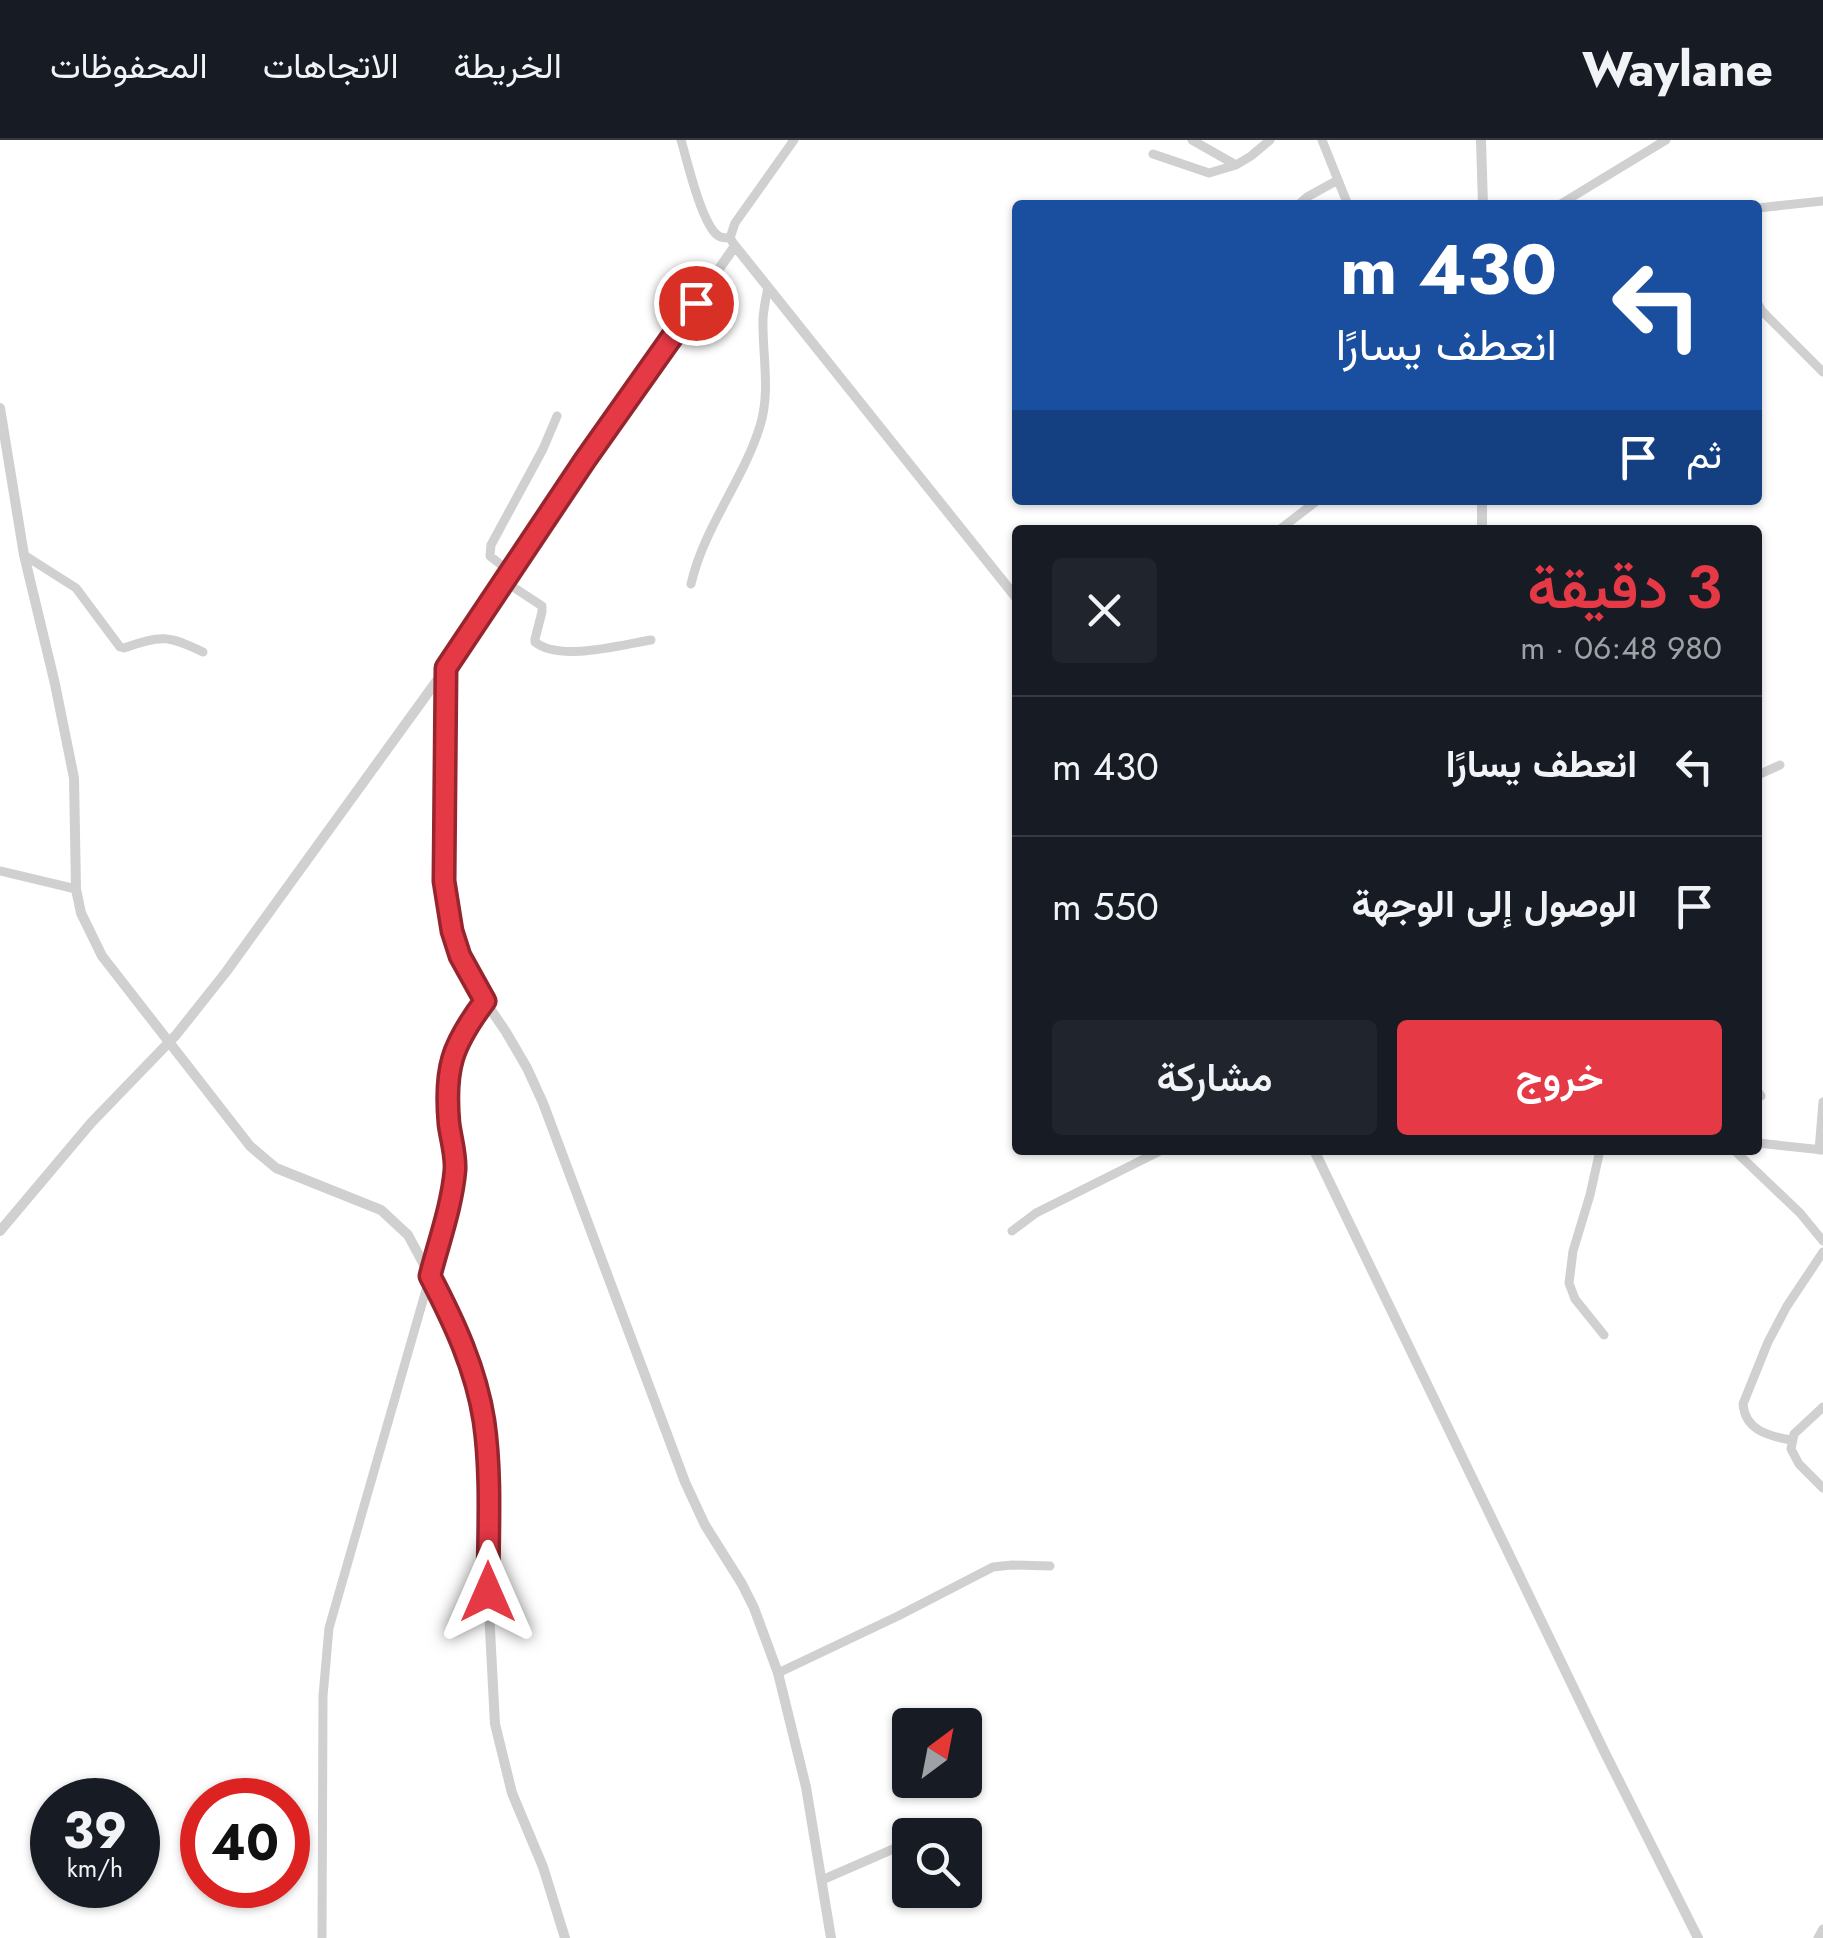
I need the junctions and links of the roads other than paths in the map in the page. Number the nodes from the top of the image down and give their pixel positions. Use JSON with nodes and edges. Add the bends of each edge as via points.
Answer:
{"nodes":[{"id":1,"x":681,"y":140,"type":"edge"},
{"id":2,"x":794,"y":140,"type":"edge"},
{"id":3,"x":1192,"y":140,"type":"edge"},
{"id":4,"x":1270,"y":140,"type":"edge"},
{"id":5,"x":1322,"y":140,"type":"edge"},
{"id":6,"x":1481,"y":140,"type":"edge"},
{"id":7,"x":1666,"y":140,"type":"edge"},
{"id":8,"x":1653,"y":144,"type":"edge"},
{"id":9,"x":1153,"y":154,"type":"dead end"},
{"id":10,"x":1236,"y":166,"type":"junction"},
{"id":11,"x":1338,"y":180,"type":"junction"},
{"id":12,"x":1304,"y":200,"type":"edge"},
{"id":13,"x":1346,"y":200,"type":"edge"},
{"id":14,"x":1484,"y":200,"type":"edge"},
{"id":15,"x":1567,"y":200,"type":"edge"},
{"id":16,"x":1823,"y":201,"type":"edge"},
{"id":17,"x":1762,"y":208,"type":"edge"},
{"id":18,"x":732,"y":242,"type":"junction"},
{"id":19,"x":768,"y":287,"type":"junction"},
{"id":20,"x":1762,"y":311,"type":"edge"},
{"id":21,"x":1823,"y":372,"type":"edge"},
{"id":22,"x":0,"y":408,"type":"edge"},
{"id":23,"x":556,"y":416,"type":"dead end"},
{"id":24,"x":1311,"y":505,"type":"edge"},
{"id":25,"x":1285,"y":525,"type":"edge"},
{"id":26,"x":24,"y":555,"type":"junction"},
{"id":27,"x":507,"y":576,"type":"junction"},
{"id":28,"x":691,"y":584,"type":"dead end"},
{"id":29,"x":1012,"y":592,"type":"edge"},
{"id":30,"x":650,"y":640,"type":"dead end"},
{"id":31,"x":203,"y":652,"type":"dead end"},
{"id":32,"x":446,"y":668,"type":"junction"},
{"id":33,"x":1780,"y":765,"type":"dead end"},
{"id":34,"x":1762,"y":773,"type":"edge"},
{"id":35,"x":0,"y":872,"type":"edge"},
{"id":36,"x":76,"y":889,"type":"junction"},
{"id":37,"x":485,"y":1001,"type":"junction"},
{"id":38,"x":170,"y":1041,"type":"junction"},
{"id":39,"x":1823,"y":1102,"type":"edge"},
{"id":40,"x":1762,"y":1143,"type":"edge"},
{"id":41,"x":1821,"y":1150,"type":"edge"},
{"id":42,"x":1152,"y":1155,"type":"edge"},
{"id":43,"x":1316,"y":1155,"type":"edge"},
{"id":44,"x":1599,"y":1155,"type":"edge"},
{"id":45,"x":1739,"y":1155,"type":"edge"},
{"id":46,"x":1012,"y":1230,"type":"dead end"},
{"id":47,"x":0,"y":1231,"type":"edge"},
{"id":48,"x":1823,"y":1241,"type":"edge"},
{"id":49,"x":1823,"y":1252,"type":"edge"},
{"id":50,"x":430,"y":1276,"type":"junction"},
{"id":51,"x":1604,"y":1334,"type":"dead end"},
{"id":52,"x":1823,"y":1407,"type":"edge"},
{"id":53,"x":1791,"y":1440,"type":"junction"},
{"id":54,"x":1823,"y":1488,"type":"edge"},
{"id":55,"x":1050,"y":1566,"type":"dead end"},
{"id":56,"x":778,"y":1673,"type":"junction"},
{"id":57,"x":892,"y":1850,"type":"edge"},
{"id":58,"x":822,"y":1880,"type":"junction"},
{"id":59,"x":1823,"y":1929,"type":"edge"},
{"id":60,"x":322,"y":1938,"type":"edge"},
{"id":61,"x":565,"y":1938,"type":"edge"},
{"id":62,"x":831,"y":1938,"type":"edge"},
{"id":63,"x":1698,"y":1938,"type":"edge"},
{"id":64,"x":1818,"y":1938,"type":"edge"}],
"edges":[{"from":1,"to":18,"type":"street","via":[[706,218]]},
{"from":2,"to":18,"type":"street","via":[[735,223]]},
{"from":3,"to":10,"type":"street"},
{"from":4,"to":10,"type":"street"},
{"from":5,"to":11,"type":"street"},
{"from":6,"to":14,"type":"street"},
{"from":7,"to":8,"type":"street"},
{"from":8,"to":15,"type":"street"},
{"from":9,"to":10,"type":"street","via":[[1209,173]]},
{"from":11,"to":12,"type":"street"},
{"from":11,"to":13,"type":"street"},
{"from":16,"to":17,"type":"street"},
{"from":18,"to":19,"type":"street"},
{"from":18,"to":27,"type":"street"},
{"from":19,"to":28,"type":"street","via":[[759,430]]},
{"from":19,"to":29,"type":"street"},
{"from":20,"to":21,"type":"street"},
{"from":22,"to":26,"type":"street"},
{"from":23,"to":27,"type":"street","via":[[491,545],[490,556]]},
{"from":24,"to":25,"type":"street"},
{"from":26,"to":31,"type":"street","via":[[76,588],[120,647],[166,637]]},
{"from":26,"to":36,"type":"street","via":[[74,778]]},
{"from":27,"to":30,"type":"street","via":[[542,606],[534,639],[541,648],[560,652]]},
{"from":27,"to":32,"type":"street"},
{"from":32,"to":37,"type":"street","via":[[444,881],[460,956]]},
{"from":32,"to":38,"type":"street"},
{"from":33,"to":34,"type":"street"},
{"from":35,"to":36,"type":"street"},
{"from":36,"to":38,"type":"street","via":[[80,914],[102,956]]},
{"from":37,"to":50,"type":"street","via":[[453,1052],[448,1092],[455,1166]]},
{"from":37,"to":56,"type":"street","via":[[543,1103],[686,1482],[748,1596]]},
{"from":38,"to":47,"type":"street"},
{"from":38,"to":50,"type":"street","via":[[250,1146],[276,1168],[380,1210],[408,1235]]},
{"from":39,"to":41,"type":"street"},
{"from":40,"to":41,"type":"street"},
{"from":42,"to":46,"type":"street"},
{"from":43,"to":63,"type":"street"},
{"from":44,"to":51,"type":"street","via":[[1569,1283]]},
{"from":45,"to":48,"type":"street"},
{"from":49,"to":53,"type":"street","via":[[1768,1342],[1743,1404],[1750,1424]]},
{"from":50,"to":60,"type":"street","via":[[329,1628]]},
{"from":50,"to":61,"type":"street","via":[[470,1363],[483,1416],[495,1724]]},
{"from":52,"to":53,"type":"street"},
{"from":53,"to":54,"type":"street","via":[[1795,1460]]},
{"from":55,"to":56,"type":"street","via":[[993,1567]]},
{"from":56,"to":58,"type":"street"},
{"from":57,"to":58,"type":"street"},
{"from":58,"to":62,"type":"street"},
{"from":59,"to":64,"type":"street"}]}
